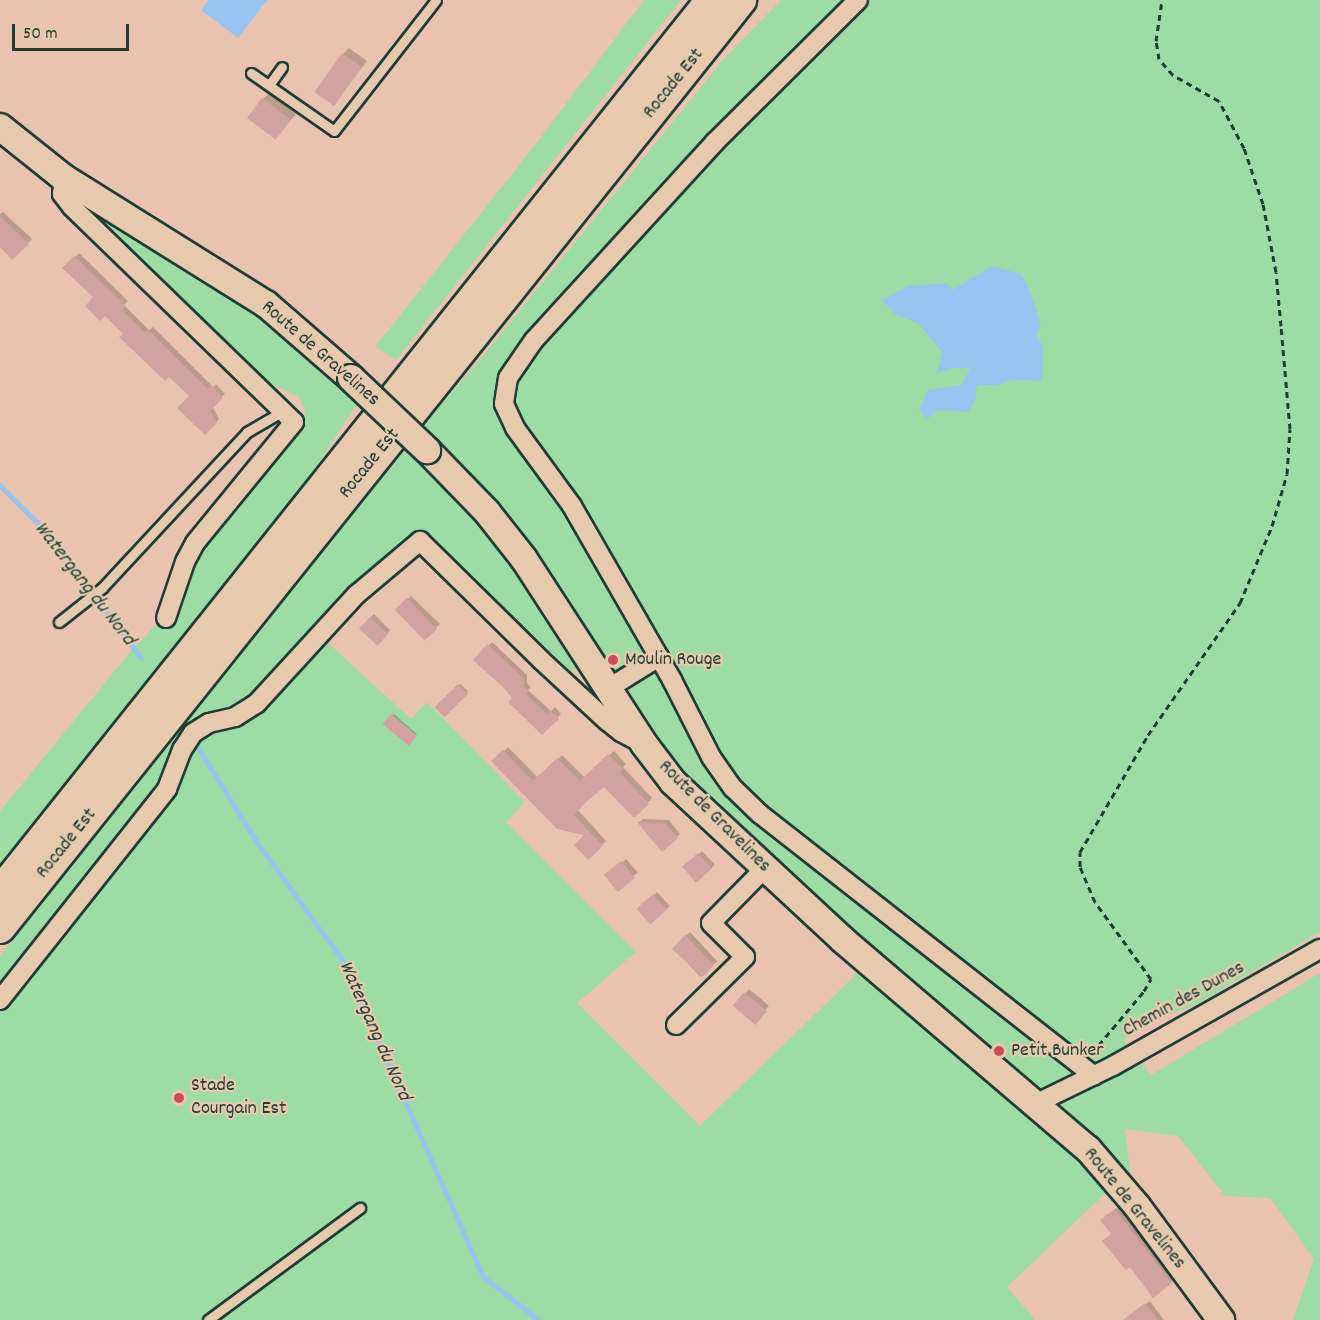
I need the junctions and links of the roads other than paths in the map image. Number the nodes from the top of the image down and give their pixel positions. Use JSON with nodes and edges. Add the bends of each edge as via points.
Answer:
{"nodes":[{"id":1,"x":436,"y":0,"type":"edge"},
{"id":2,"x":695,"y":0,"type":"edge"},
{"id":3,"x":711,"y":0,"type":"edge"},
{"id":4,"x":741,"y":0,"type":"edge"},
{"id":5,"x":760,"y":0,"type":"edge"},
{"id":6,"x":858,"y":0,"type":"edge"},
{"id":7,"x":710,"y":40,"type":"junction"},
{"id":8,"x":282,"y":67,"type":"dead end"},
{"id":9,"x":251,"y":73,"type":"dead end"},
{"id":10,"x":269,"y":85,"type":"junction"},
{"id":11,"x":614,"y":122,"type":"junction"},
{"id":12,"x":0,"y":127,"type":"edge"},
{"id":13,"x":64,"y":178,"type":"junction"},
{"id":14,"x":283,"y":411,"type":"junction"},
{"id":15,"x":166,"y":618,"type":"dead end"},
{"id":16,"x":59,"y":622,"type":"dead end"},
{"id":17,"x":659,"y":657,"type":"junction"},
{"id":18,"x":609,"y":688,"type":"junction"},
{"id":19,"x":644,"y":744,"type":"junction"},
{"id":20,"x":764,"y":869,"type":"junction"},
{"id":21,"x":0,"y":892,"type":"edge"},
{"id":22,"x":0,"y":928,"type":"edge"},
{"id":23,"x":1320,"y":949,"type":"edge"},
{"id":24,"x":0,"y":1000,"type":"edge"},
{"id":25,"x":676,"y":1025,"type":"dead end"},
{"id":26,"x":1087,"y":1071,"type":"junction"},
{"id":27,"x":1037,"y":1103,"type":"junction"},
{"id":28,"x":360,"y":1208,"type":"dead end"},
{"id":29,"x":208,"y":1320,"type":"edge"},
{"id":30,"x":1221,"y":1320,"type":"edge"}],
"edges":[{"from":1,"to":10,"type":"lane","via":[[334,130]]},
{"from":2,"to":11,"type":"highway"},
{"from":3,"to":11,"type":"highway","name":"Rocade Est"},
{"from":4,"to":7,"type":"highway","name":"Rocade Est"},
{"from":5,"to":7,"type":"highway"},
{"from":6,"to":17,"type":"street","via":[[640,223],[534,340],[505,385],[504,404],[509,419],[572,506]]},
{"from":7,"to":22,"type":"highway","name":"Rocade Est"},
{"from":8,"to":10,"type":"lane"},
{"from":9,"to":10,"type":"lane"},
{"from":11,"to":21,"type":"highway","name":"Rocade Est"},
{"from":12,"to":13,"type":"main road","name":"Route de Gravelines"},
{"from":13,"to":14,"type":"street","via":[[62,194],[72,207]]},
{"from":13,"to":18,"type":"main road","name":"Route de Gravelines","bridge":true,"via":[[245,290],[308,338],[351,378],[473,496],[516,547]]},
{"from":14,"to":15,"type":"street","via":[[294,422],[195,543]]},
{"from":14,"to":16,"type":"lane","via":[[247,432],[102,588]]},
{"from":17,"to":18,"type":"street"},
{"from":17,"to":26,"type":"street","via":[[717,767],[751,807]]},
{"from":18,"to":19,"type":"main road","name":"Route de Gravelines"},
{"from":19,"to":20,"type":"main road","name":"Route de Gravelines","via":[[681,790]]},
{"from":19,"to":24,"type":"street","via":[[607,721],[420,541],[356,595],[257,703],[235,717],[209,723],[193,733],[167,789]]},
{"from":20,"to":25,"type":"street","via":[[711,923],[745,957]]},
{"from":20,"to":27,"type":"main road","name":"Route de Gravelines"},
{"from":23,"to":26,"type":"street","name":"Chemin des Dunes"},
{"from":26,"to":27,"type":"street","name":"Chemin des Dunes"},
{"from":27,"to":30,"type":"main road","name":"Route de Gravelines","via":[[1118,1182]]},
{"from":28,"to":29,"type":"lane"}]}
